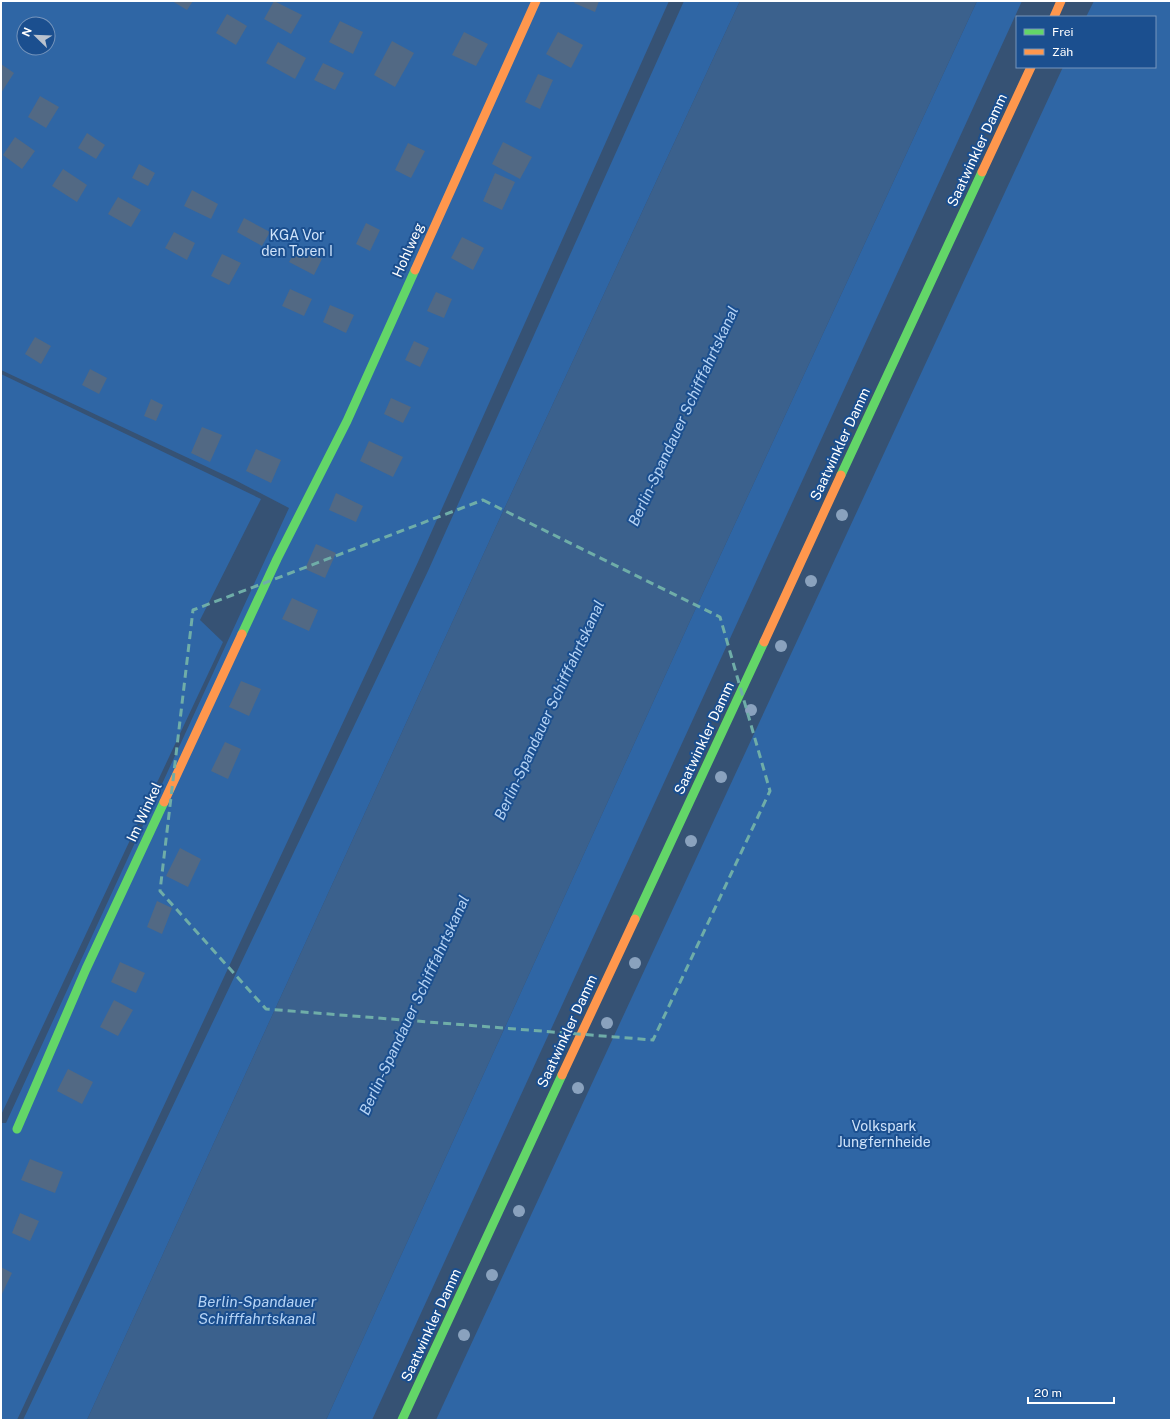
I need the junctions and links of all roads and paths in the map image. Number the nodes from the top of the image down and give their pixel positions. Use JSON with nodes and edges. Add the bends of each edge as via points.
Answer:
{"nodes":[{"id":1,"x":536,"y":1,"type":"edge"},
{"id":2,"x":1061,"y":1,"type":"edge"},
{"id":3,"x":1054,"y":16,"type":"edge"},
{"id":4,"x":1031,"y":68,"type":"edge"},
{"id":5,"x":304,"y":509,"type":"joint"},
{"id":6,"x":17,"y":1129,"type":"dead end"},
{"id":7,"x":402,"y":1420,"type":"edge"}],
"edges":[{"from":1,"to":5,"type":"main road","name":"Hohlweg","via":[[350,414]]},
{"from":2,"to":3,"type":"main road"},
{"from":4,"to":7,"type":"main road","name":"Saatwinkler Damm"},
{"from":5,"to":6,"type":"main road","name":"Im Winkel","via":[[277,559],[86,969]]}]}
